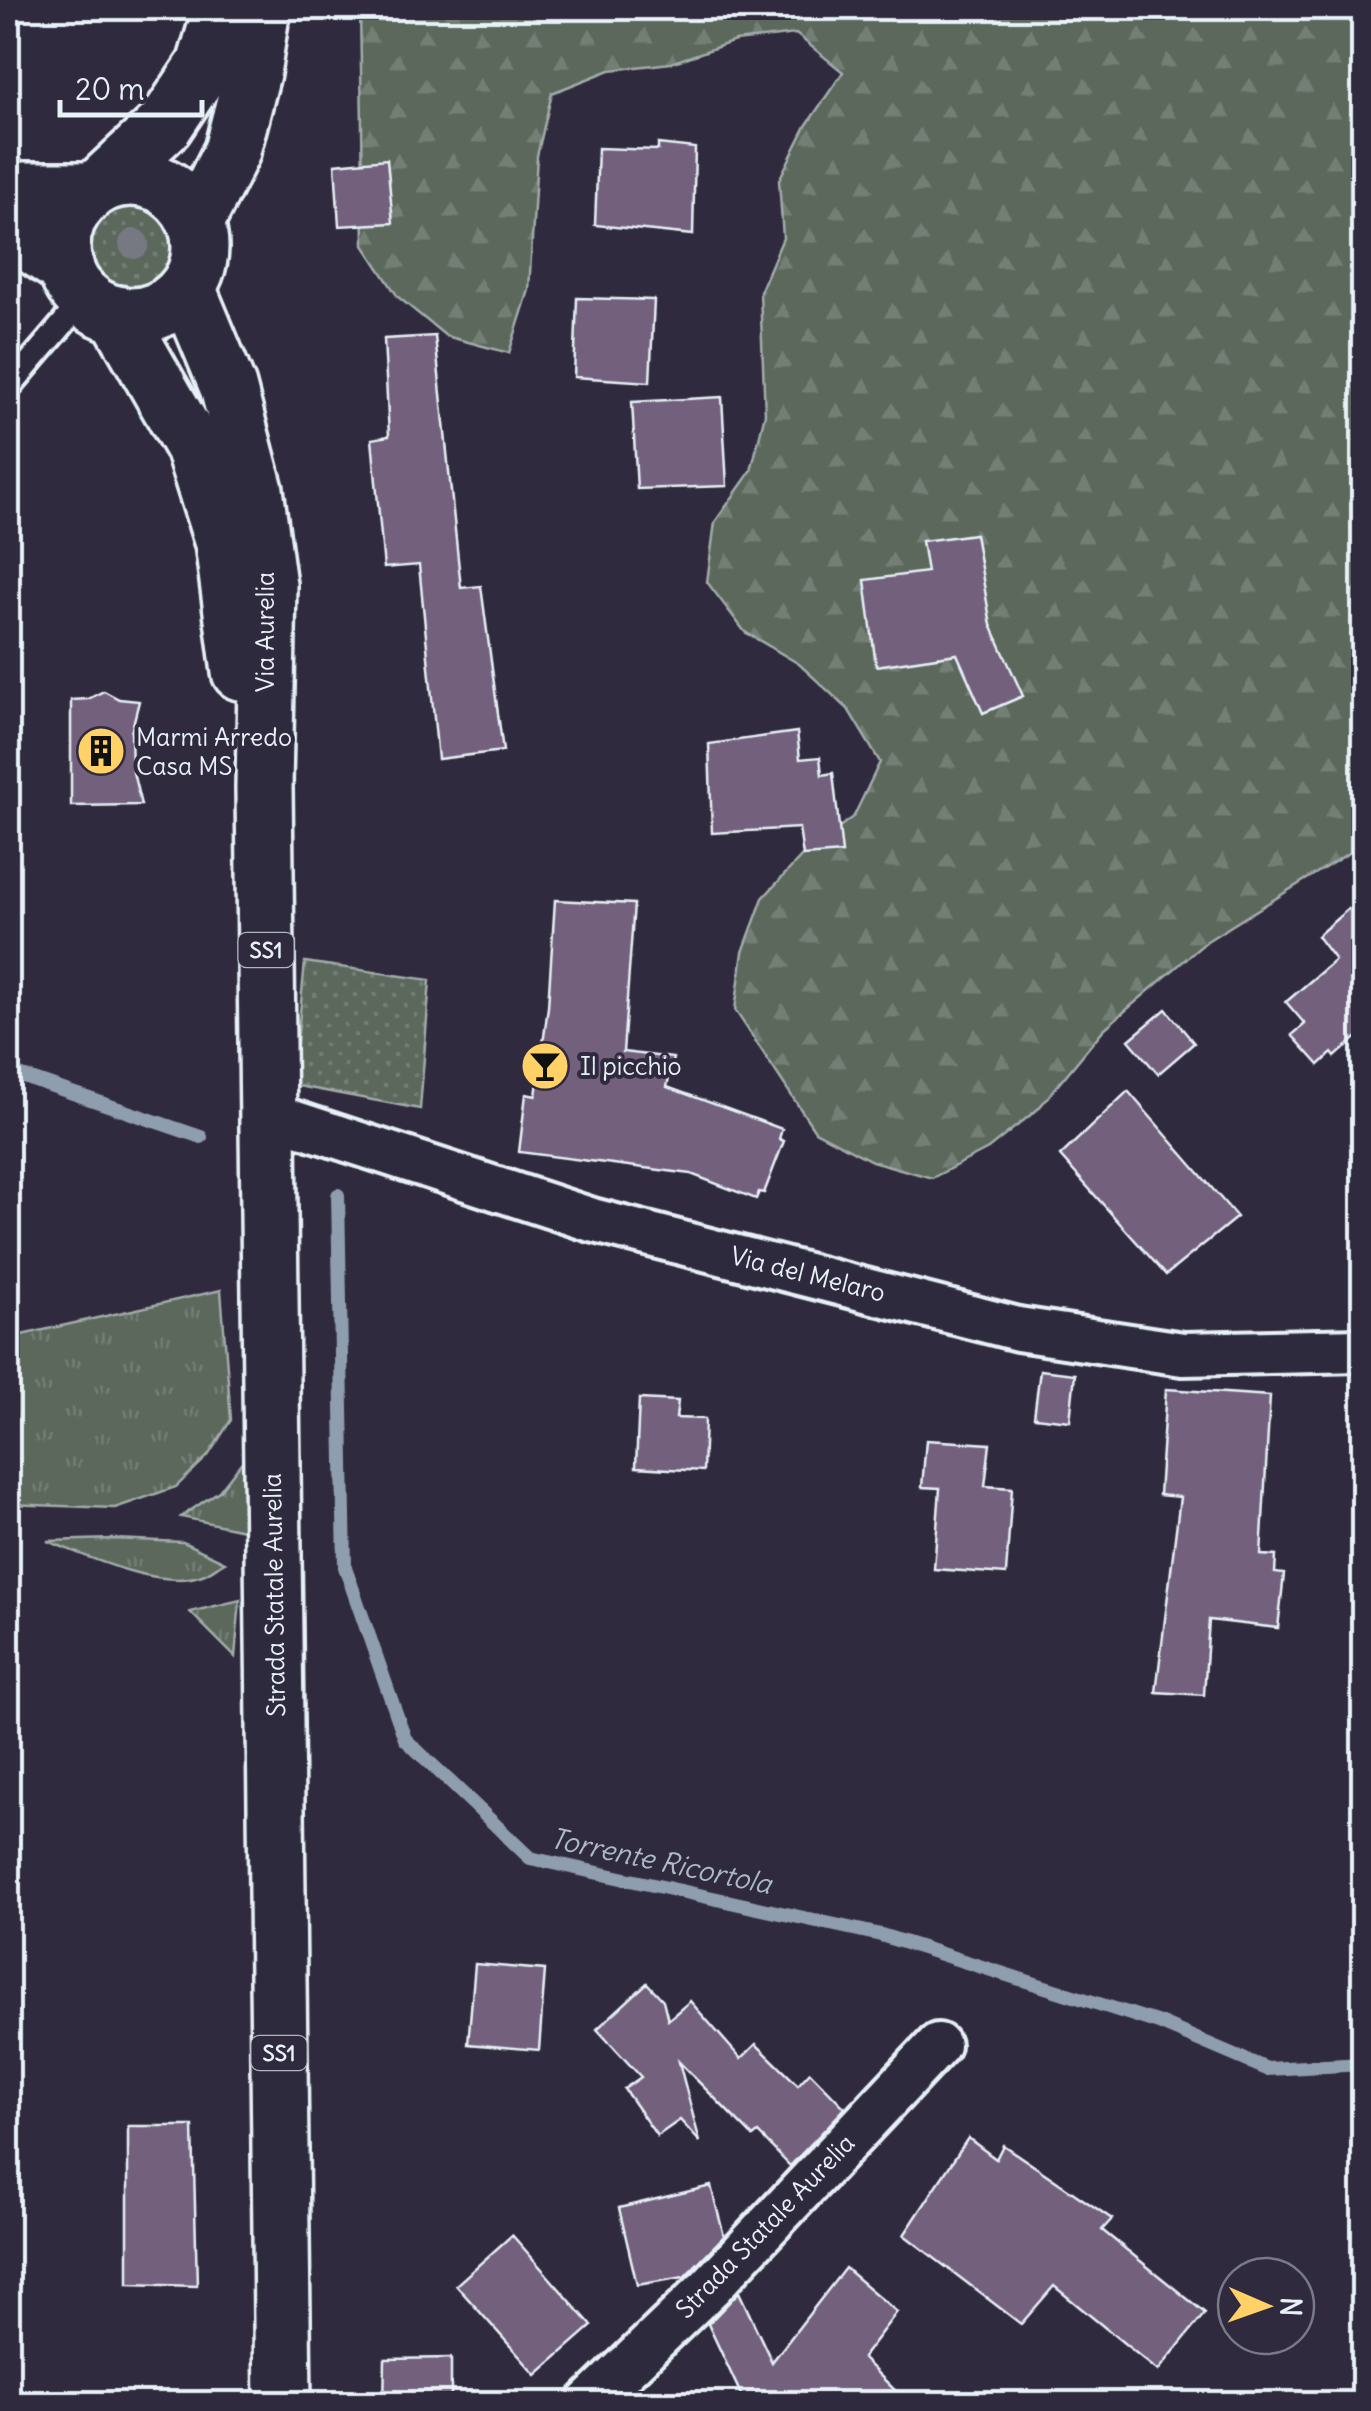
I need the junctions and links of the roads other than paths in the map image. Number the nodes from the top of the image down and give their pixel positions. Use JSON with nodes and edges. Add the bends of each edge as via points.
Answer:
{"nodes":[{"id":1,"x":222,"y":8,"type":"edge"},
{"id":2,"x":262,"y":8,"type":"edge"},
{"id":3,"x":96,"y":187,"type":"junction"},
{"id":4,"x":8,"y":194,"type":"edge"},
{"id":5,"x":196,"y":222,"type":"junction"},
{"id":6,"x":8,"y":229,"type":"edge"},
{"id":7,"x":187,"y":288,"type":"junction"},
{"id":8,"x":89,"y":293,"type":"junction"},
{"id":9,"x":8,"y":388,"type":"edge"},
{"id":10,"x":264,"y":787,"type":"junction"},
{"id":11,"x":268,"y":1114,"type":"junction"},
{"id":12,"x":1364,"y":1350,"type":"edge"},
{"id":13,"x":938,"y":2045,"type":"dead end"},
{"id":14,"x":283,"y":2404,"type":"edge"},
{"id":15,"x":588,"y":2404,"type":"edge"}],
"edges":[{"from":1,"to":3,"type":"main road","via":[[205,66],[165,125]]},
{"from":2,"to":5,"type":"main road","via":[[232,151]]},
{"from":3,"to":4,"type":"main road"},
{"from":3,"to":5,"type":"main road","via":[[146,179],[167,187]]},
{"from":3,"to":8,"type":"main road","via":[[69,217],[62,250]]},
{"from":5,"to":7,"type":"main road","via":[[197,268]]},
{"from":6,"to":8,"type":"main road"},
{"from":7,"to":8,"type":"main road","via":[[156,312],[136,316]]},
{"from":7,"to":10,"type":"main road","name":"Via Aurelia","via":[[228,388],[255,490],[268,585]]},
{"from":8,"to":9,"type":"lane"},
{"from":8,"to":10,"type":"main road","name":"Via Aurelia","via":[[193,447],[223,543],[235,649]]},
{"from":10,"to":11,"type":"main road","name":"Strada Statale Aurelia","number":"SS1"},
{"from":11,"to":12,"type":"street","name":"Via del Melaro","via":[[592,1220],[1018,1329],[1183,1354]]},
{"from":11,"to":14,"type":"main road","name":"Strada Statale Aurelia","number":"SS1"},
{"from":13,"to":15,"type":"street","name":"Strada Statale Aurelia","via":[[711,2286]]}]}
